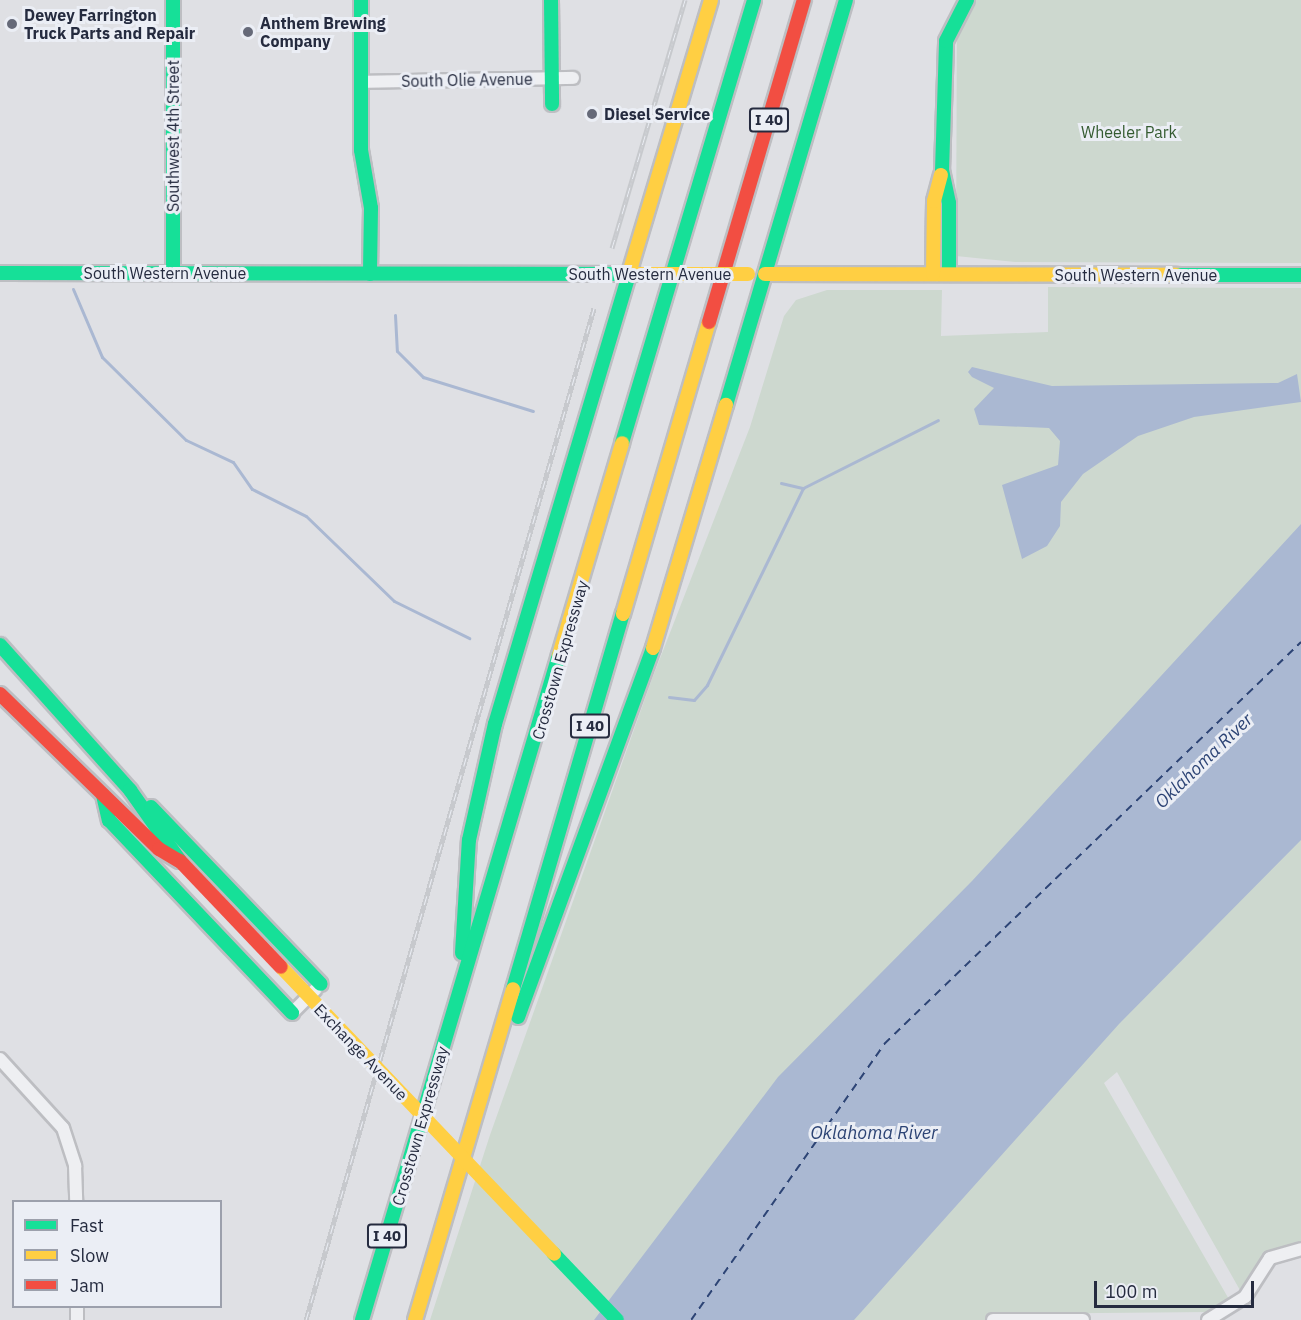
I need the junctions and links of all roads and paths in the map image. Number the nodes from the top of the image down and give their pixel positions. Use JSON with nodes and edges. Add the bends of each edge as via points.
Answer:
{"nodes":[{"id":1,"x":173,"y":0,"type":"edge"},
{"id":2,"x":361,"y":0,"type":"edge"},
{"id":3,"x":551,"y":0,"type":"edge"},
{"id":4,"x":711,"y":0,"type":"edge"},
{"id":5,"x":754,"y":0,"type":"edge"},
{"id":6,"x":804,"y":0,"type":"edge"},
{"id":7,"x":846,"y":0,"type":"edge"},
{"id":8,"x":967,"y":0,"type":"edge"},
{"id":9,"x":573,"y":78,"type":"dead end"},
{"id":10,"x":552,"y":79,"type":"junction"},
{"id":11,"x":361,"y":82,"type":"junction"},
{"id":12,"x":552,"y":104,"type":"dead end"},
{"id":13,"x":942,"y":171,"type":"junction"},
{"id":14,"x":0,"y":273,"type":"edge"},
{"id":15,"x":173,"y":273,"type":"junction"},
{"id":16,"x":370,"y":274,"type":"junction"},
{"id":17,"x":632,"y":274,"type":"junction"},
{"id":18,"x":765,"y":274,"type":"junction"},
{"id":19,"x":933,"y":274,"type":"junction"},
{"id":20,"x":949,"y":274,"type":"junction"},
{"id":21,"x":1301,"y":275,"type":"edge"},
{"id":22,"x":1,"y":647,"type":"edge"},
{"id":23,"x":0,"y":694,"type":"edge"},
{"id":24,"x":130,"y":790,"type":"junction"},
{"id":25,"x":103,"y":795,"type":"junction"},
{"id":26,"x":180,"y":861,"type":"junction"},
{"id":27,"x":321,"y":984,"type":"joint"},
{"id":28,"x":460,"y":987,"type":"junction"},
{"id":29,"x":292,"y":1013,"type":"joint"},
{"id":30,"x":0,"y":1059,"type":"edge"},
{"id":31,"x":469,"y":1136,"type":"junction"},
{"id":32,"x":76,"y":1200,"type":"edge"},
{"id":33,"x":1301,"y":1249,"type":"edge"},
{"id":34,"x":1215,"y":1319,"type":"edge"},
{"id":35,"x":362,"y":1320,"type":"edge"},
{"id":36,"x":415,"y":1320,"type":"edge"},
{"id":37,"x":617,"y":1320,"type":"edge"},
{"id":38,"x":993,"y":1320,"type":"edge"},
{"id":39,"x":1083,"y":1320,"type":"edge"}],
"edges":[{"from":1,"to":15,"type":"main road","name":"Southwest 4th Street"},
{"from":2,"to":11,"type":"main road"},
{"from":3,"to":10,"type":"main road"},
{"from":4,"to":17,"type":"main road"},
{"from":5,"to":28,"type":"main road","name":"Crosstown Expressway","number":"I 40"},
{"from":6,"to":31,"type":"main road","number":"I 40"},
{"from":7,"to":18,"type":"main road"},
{"from":8,"to":13,"type":"main road","via":[[952,21],[946,41]]},
{"from":9,"to":10,"type":"street","name":"South Olie Avenue"},
{"from":10,"to":11,"type":"street","name":"South Olie Avenue"},
{"from":10,"to":12,"type":"main road"},
{"from":11,"to":16,"type":"main road"},
{"from":13,"to":19,"type":"main road","via":[[934,201]]},
{"from":13,"to":20,"type":"main road","via":[[949,203]]},
{"from":14,"to":15,"type":"main road","name":"South Western Avenue"},
{"from":15,"to":16,"type":"main road","name":"South Western Avenue"},
{"from":16,"to":17,"type":"main road","name":"South Western Avenue"},
{"from":17,"to":18,"type":"main road","name":"South Western Avenue","bridge":true},
{"from":17,"to":28,"type":"main road","via":[[495,724],[469,840]]},
{"from":18,"to":19,"type":"main road","name":"South Western Avenue"},
{"from":18,"to":31,"type":"main road","via":[[638,694],[553,931]]},
{"from":19,"to":20,"type":"main road","name":"South Western Avenue"},
{"from":20,"to":21,"type":"main road","name":"South Western Avenue"},
{"from":22,"to":24,"type":"main road","name":"Exchange Avenue"},
{"from":23,"to":25,"type":"main road","name":"Exchange Avenue"},
{"from":24,"to":26,"type":"main road","name":"Exchange Avenue"},
{"from":24,"to":27,"type":"main road","via":[[172,824]]},
{"from":25,"to":26,"type":"main road","name":"Exchange Avenue","via":[[159,849]]},
{"from":25,"to":29,"type":"main road","via":[[109,820]]},
{"from":26,"to":37,"type":"main road","name":"Exchange Avenue","bridge":true},
{"from":27,"to":29,"type":"street"},
{"from":28,"to":35,"type":"main road","name":"Crosstown Expressway","number":"I 40"},
{"from":30,"to":32,"type":"street","via":[[63,1128],[74,1158]]},
{"from":31,"to":36,"type":"main road","number":"I 40"},
{"from":33,"to":34,"type":"street","via":[[1270,1258],[1245,1297]]},
{"from":38,"to":39,"type":"street"}]}
